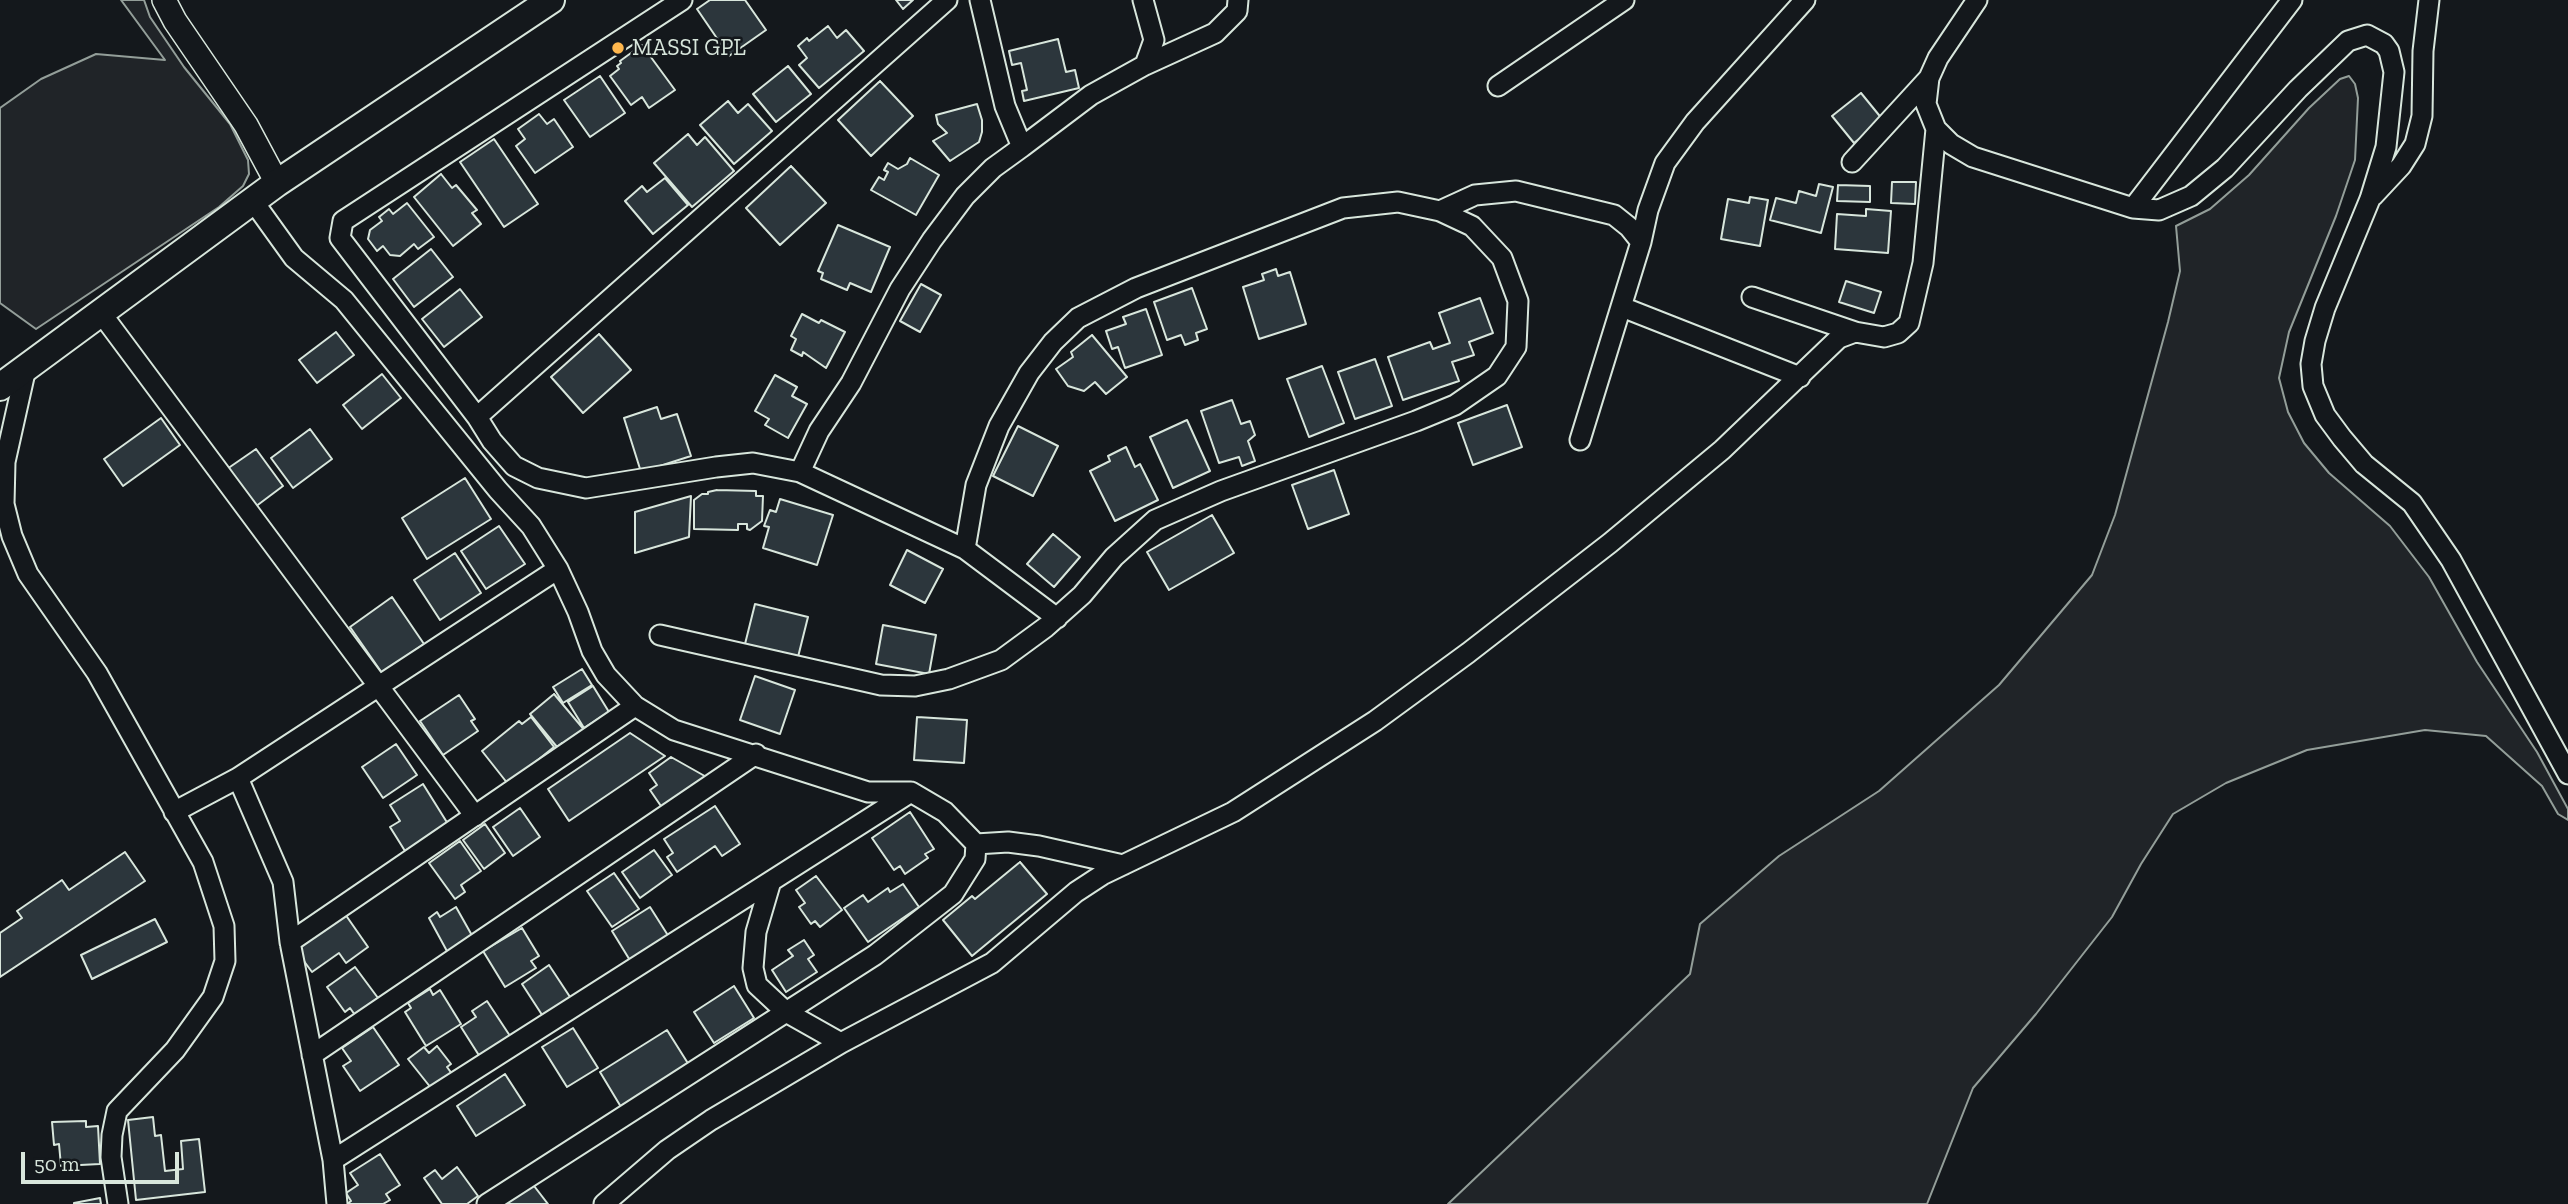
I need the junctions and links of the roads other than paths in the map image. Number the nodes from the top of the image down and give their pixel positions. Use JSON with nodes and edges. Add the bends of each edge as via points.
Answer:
{"nodes":[{"id":1,"x":164,"y":0,"type":"edge"},
{"id":2,"x":551,"y":0,"type":"edge"},
{"id":3,"x":682,"y":0,"type":"edge"},
{"id":4,"x":947,"y":0,"type":"edge"},
{"id":5,"x":980,"y":0,"type":"edge"},
{"id":6,"x":1143,"y":0,"type":"edge"},
{"id":7,"x":1238,"y":0,"type":"edge"},
{"id":8,"x":1624,"y":0,"type":"edge"},
{"id":9,"x":1805,"y":0,"type":"edge"},
{"id":10,"x":1977,"y":0,"type":"edge"},
{"id":11,"x":2292,"y":0,"type":"edge"},
{"id":12,"x":2429,"y":0,"type":"edge"},
{"id":13,"x":1145,"y":65,"type":"junction"},
{"id":14,"x":1929,"y":78,"type":"junction"},
{"id":15,"x":1498,"y":86,"type":"dead end"},
{"id":16,"x":1936,"y":129,"type":"junction"},
{"id":17,"x":1022,"y":147,"type":"junction"},
{"id":18,"x":1852,"y":162,"type":"dead end"},
{"id":19,"x":277,"y":183,"type":"junction"},
{"id":20,"x":2370,"y":200,"type":"junction"},
{"id":21,"x":253,"y":201,"type":"junction"},
{"id":22,"x":2133,"y":208,"type":"junction"},
{"id":23,"x":1440,"y":211,"type":"junction"},
{"id":24,"x":1641,"y":242,"type":"junction"},
{"id":25,"x":1752,"y":297,"type":"dead end"},
{"id":26,"x":1622,"y":307,"type":"junction"},
{"id":27,"x":102,"y":313,"type":"junction"},
{"id":28,"x":1855,"y":332,"type":"junction"},
{"id":29,"x":26,"y":368,"type":"junction"},
{"id":30,"x":1800,"y":377,"type":"junction"},
{"id":31,"x":0,"y":387,"type":"edge"},
{"id":32,"x":477,"y":417,"type":"junction"},
{"id":33,"x":1580,"y":440,"type":"dead end"},
{"id":34,"x":800,"y":472,"type":"junction"},
{"id":35,"x":965,"y":549,"type":"junction"},
{"id":36,"x":558,"y":569,"type":"junction"},
{"id":37,"x":1057,"y":618,"type":"junction"},
{"id":38,"x":660,"y":635,"type":"dead end"},
{"id":39,"x":377,"y":687,"type":"junction"},
{"id":40,"x":635,"y":706,"type":"junction"},
{"id":41,"x":756,"y":754,"type":"junction"},
{"id":42,"x":2568,"y":774,"type":"edge"},
{"id":43,"x":238,"y":778,"type":"junction"},
{"id":44,"x":911,"y":792,"type":"junction"},
{"id":45,"x":174,"y":812,"type":"junction"},
{"id":46,"x":475,"y":816,"type":"junction"},
{"id":47,"x":976,"y":844,"type":"junction"},
{"id":48,"x":1123,"y":865,"type":"junction"},
{"id":49,"x":771,"y":881,"type":"junction"},
{"id":50,"x":290,"y":942,"type":"junction"},
{"id":51,"x":786,"y":1012,"type":"junction"},
{"id":52,"x":841,"y":1043,"type":"junction"},
{"id":53,"x":312,"y":1055,"type":"junction"},
{"id":54,"x":333,"y":1160,"type":"junction"},
{"id":55,"x":118,"y":1204,"type":"edge"},
{"id":56,"x":337,"y":1204,"type":"edge"},
{"id":57,"x":487,"y":1204,"type":"edge"},
{"id":58,"x":604,"y":1204,"type":"edge"}],
"edges":[{"from":1,"to":19,"type":"street","via":[[246,125]]},
{"from":2,"to":19,"type":"main road"},
{"from":3,"to":32,"type":"street","via":[[343,221],[340,238]]},
{"from":4,"to":32,"type":"street"},
{"from":5,"to":17,"type":"street","via":[[1005,106]]},
{"from":6,"to":13,"type":"street","via":[[1154,40]]},
{"from":7,"to":13,"type":"street","via":[[1237,11],[1215,33]]},
{"from":8,"to":15,"type":"street"},
{"from":9,"to":24,"type":"street","via":[[1695,122],[1665,163]]},
{"from":10,"to":14,"type":"street"},
{"from":11,"to":22,"type":"street"},
{"from":12,"to":20,"type":"street","via":[[2422,116],[2415,144],[2402,166]]},
{"from":13,"to":17,"type":"street","via":[[1091,95]]},
{"from":14,"to":16,"type":"street","via":[[1926,104]]},
{"from":14,"to":18,"type":"street"},
{"from":16,"to":22,"type":"street","via":[[1973,157]]},
{"from":16,"to":28,"type":"street","via":[[1923,264],[1909,323],[1884,337]]},
{"from":17,"to":34,"type":"street","via":[[965,196],[932,240],[819,431]]},
{"from":19,"to":21,"type":"main road"},
{"from":20,"to":22,"type":"street","via":[[2386,147],[2393,72],[2389,51],[2367,35],[2348,41],[2333,53],[2225,167],[2191,196],[2159,210]]},
{"from":20,"to":42,"type":"street","via":[[2325,308],[2311,364],[2313,386],[2325,415],[2342,438],[2364,464],[2412,503],[2451,560]]},
{"from":21,"to":27,"type":"main road"},
{"from":21,"to":36,"type":"street","via":[[294,258],[344,300],[531,526]]},
{"from":23,"to":24,"type":"street","via":[[1475,195],[1516,191],[1615,215]]},
{"from":23,"to":35,"type":"street","via":[[1398,202],[1343,208],[1136,288],[1078,318],[1029,373],[999,426],[976,485]]},
{"from":23,"to":37,"type":"street","via":[[1472,226],[1502,258],[1518,301],[1516,347],[1497,376],[1455,405],[1155,520]]},
{"from":24,"to":26,"type":"street"},
{"from":25,"to":28,"type":"street"},
{"from":26,"to":30,"type":"street"},
{"from":26,"to":33,"type":"street"},
{"from":27,"to":29,"type":"main road"},
{"from":27,"to":39,"type":"street"},
{"from":28,"to":30,"type":"street","via":[[1839,338]]},
{"from":29,"to":31,"type":"main road"},
{"from":29,"to":45,"type":"street","via":[[5,462],[4,504],[12,536],[28,574],[97,673]]},
{"from":30,"to":48,"type":"street","via":[[1722,450],[1609,543],[1376,721],[1233,812]]},
{"from":32,"to":34,"type":"street","via":[[514,466],[538,478],[586,488],[753,463]]},
{"from":34,"to":35,"type":"street"},
{"from":35,"to":37,"type":"street"},
{"from":36,"to":39,"type":"street"},
{"from":36,"to":40,"type":"street","via":[[606,675]]},
{"from":37,"to":38,"type":"street","via":[[1001,660],[915,686],[881,685]]},
{"from":39,"to":43,"type":"street"},
{"from":39,"to":46,"type":"street"},
{"from":40,"to":41,"type":"street","via":[[674,730]]},
{"from":40,"to":46,"type":"street"},
{"from":41,"to":44,"type":"street","via":[[868,792]]},
{"from":41,"to":53,"type":"street"},
{"from":43,"to":45,"type":"street"},
{"from":43,"to":50,"type":"street","via":[[283,882]]},
{"from":44,"to":47,"type":"street","via":[[945,811]]},
{"from":44,"to":49,"type":"street"},
{"from":45,"to":55,"type":"street","via":[[203,862],[217,901],[224,926],[225,961],[214,997],[175,1050],[117,1111],[111,1157]]},
{"from":46,"to":50,"type":"street"},
{"from":47,"to":48,"type":"street","via":[[1039,846]]},
{"from":47,"to":51,"type":"street","via":[[975,859],[953,894],[875,955]]},
{"from":48,"to":52,"type":"street","via":[[1076,892],[992,963]]},
{"from":49,"to":51,"type":"street","via":[[755,932],[753,968],[757,985]]},
{"from":49,"to":54,"type":"street"},
{"from":50,"to":53,"type":"street"},
{"from":51,"to":52,"type":"street"},
{"from":51,"to":57,"type":"street"},
{"from":52,"to":58,"type":"street","via":[[711,1120],[667,1150]]},
{"from":53,"to":54,"type":"street"},
{"from":54,"to":56,"type":"street"}]}
